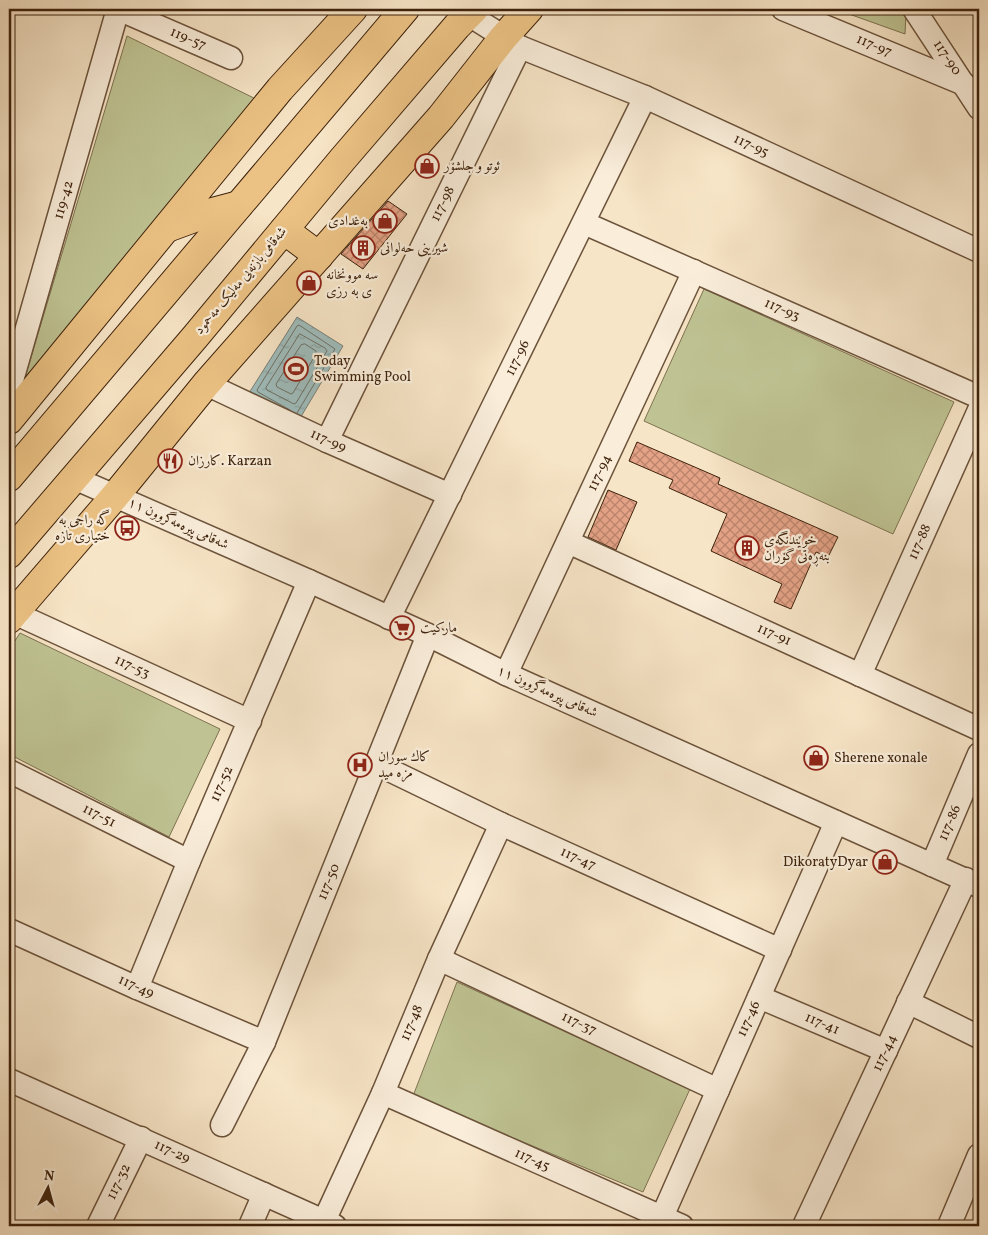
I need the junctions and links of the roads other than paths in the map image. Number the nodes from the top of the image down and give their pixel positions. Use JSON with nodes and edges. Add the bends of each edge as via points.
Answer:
{"nodes":[{"id":1,"x":118,"y":9,"type":"edge"},
{"id":2,"x":353,"y":9,"type":"edge"},
{"id":3,"x":405,"y":9,"type":"edge"},
{"id":4,"x":529,"y":9,"type":"edge"},
{"id":5,"x":784,"y":9,"type":"edge"},
{"id":6,"x":914,"y":9,"type":"edge"},
{"id":7,"x":471,"y":12,"type":"edge"},
{"id":8,"x":511,"y":42,"type":"junction"},
{"id":9,"x":231,"y":58,"type":"dead end"},
{"id":10,"x":964,"y":84,"type":"junction"},
{"id":11,"x":646,"y":97,"type":"junction"},
{"id":12,"x":979,"y":108,"type":"edge"},
{"id":13,"x":238,"y":205,"type":"junction"},
{"id":14,"x":584,"y":223,"type":"junction"},
{"id":15,"x":167,"y":228,"type":"junction"},
{"id":16,"x":284,"y":230,"type":"junction"},
{"id":17,"x":979,"y":251,"type":"edge"},
{"id":18,"x":319,"y":256,"type":"junction"},
{"id":19,"x":694,"y":271,"type":"junction"},
{"id":20,"x":206,"y":384,"type":"junction"},
{"id":21,"x":9,"y":391,"type":"edge"},
{"id":22,"x":979,"y":397,"type":"edge"},
{"id":23,"x":979,"y":410,"type":"edge"},
{"id":24,"x":9,"y":420,"type":"edge"},
{"id":25,"x":327,"y":442,"type":"junction"},
{"id":26,"x":9,"y":477,"type":"edge"},
{"id":27,"x":74,"y":478,"type":"junction"},
{"id":28,"x":450,"y":495,"type":"junction"},
{"id":29,"x":115,"y":496,"type":"junction"},
{"id":30,"x":568,"y":542,"type":"junction"},
{"id":31,"x":9,"y":554,"type":"edge"},
{"id":32,"x":310,"y":581,"type":"junction"},
{"id":33,"x":12,"y":616,"type":"edge"},
{"id":34,"x":389,"y":618,"type":"junction"},
{"id":35,"x":428,"y":635,"type":"junction"},
{"id":36,"x":506,"y":674,"type":"junction"},
{"id":37,"x":860,"y":674,"type":"junction"},
{"id":38,"x":250,"y":721,"type":"junction"},
{"id":39,"x":979,"y":729,"type":"edge"},
{"id":40,"x":979,"y":754,"type":"edge"},
{"id":41,"x":378,"y":764,"type":"junction"},
{"id":42,"x":9,"y":771,"type":"edge"},
{"id":43,"x":836,"y":822,"type":"junction"},
{"id":44,"x":501,"y":824,"type":"junction"},
{"id":45,"x":189,"y":861,"type":"junction"},
{"id":46,"x":932,"y":865,"type":"junction"},
{"id":47,"x":973,"y":882,"type":"edge"},
{"id":48,"x":9,"y":930,"type":"edge"},
{"id":49,"x":780,"y":950,"type":"junction"},
{"id":50,"x":439,"y":959,"type":"junction"},
{"id":51,"x":137,"y":988,"type":"junction"},
{"id":52,"x":759,"y":997,"type":"junction"},
{"id":53,"x":908,"y":1002,"type":"junction"},
{"id":54,"x":979,"y":1037,"type":"edge"},
{"id":55,"x":264,"y":1042,"type":"junction"},
{"id":56,"x":886,"y":1051,"type":"junction"},
{"id":57,"x":9,"y":1080,"type":"edge"},
{"id":58,"x":718,"y":1090,"type":"junction"},
{"id":59,"x":382,"y":1093,"type":"junction"},
{"id":60,"x":222,"y":1125,"type":"dead end"},
{"id":61,"x":140,"y":1138,"type":"junction"},
{"id":62,"x":976,"y":1169,"type":"edge"},
{"id":63,"x":264,"y":1194,"type":"junction"},
{"id":64,"x":672,"y":1222,"type":"edge"},
{"id":65,"x":330,"y":1224,"type":"edge"},
{"id":66,"x":98,"y":1226,"type":"edge"},
{"id":67,"x":250,"y":1226,"type":"edge"},
{"id":68,"x":804,"y":1226,"type":"edge"},
{"id":69,"x":948,"y":1226,"type":"edge"}],
"edges":[{"from":1,"to":9,"type":"street","name":"119-57"},
{"from":1,"to":21,"type":"street","name":"119-42"},
{"from":2,"to":15,"type":"main road","via":[[280,89]]},
{"from":3,"to":13,"type":"main road"},
{"from":4,"to":8,"type":"main road"},
{"from":5,"to":10,"type":"street","name":"117-97"},
{"from":6,"to":10,"type":"street","name":"117-90"},
{"from":7,"to":8,"type":"street"},
{"from":7,"to":16,"type":"main road","name":"شەقامی بازنەیی مەلیک مەحمود"},
{"from":8,"to":11,"type":"street","name":"117-95"},
{"from":8,"to":18,"type":"main road"},
{"from":8,"to":25,"type":"street","name":"117-98"},
{"from":10,"to":12,"type":"street","name":"117-90"},
{"from":11,"to":14,"type":"street","name":"117-96"},
{"from":11,"to":17,"type":"street","name":"117-95"},
{"from":13,"to":15,"type":"main road"},
{"from":13,"to":26,"type":"main road"},
{"from":14,"to":19,"type":"street","name":"117-93"},
{"from":14,"to":28,"type":"street","name":"117-96"},
{"from":15,"to":24,"type":"main road"},
{"from":16,"to":18,"type":"main road"},
{"from":16,"to":27,"type":"main road","name":"شەقامی بازنەیی مەلیک مەحمود"},
{"from":18,"to":20,"type":"main road"},
{"from":19,"to":22,"type":"street","name":"117-93"},
{"from":19,"to":30,"type":"street","name":"117-94"},
{"from":20,"to":25,"type":"street","name":"117-99"},
{"from":20,"to":29,"type":"main road"},
{"from":23,"to":37,"type":"street","name":"117-88"},
{"from":25,"to":28,"type":"street","name":"117-99"},
{"from":27,"to":29,"type":"street","name":"شەقامی پیرەمەگروون ١١"},
{"from":27,"to":31,"type":"main road","name":"شەقامی بازنەیی مەلیک مەحمود"},
{"from":28,"to":34,"type":"street","name":"117-96"},
{"from":29,"to":32,"type":"street","name":"شەقامی پیرەمەگروون ١١"},
{"from":29,"to":33,"type":"main road"},
{"from":30,"to":36,"type":"street","name":"117-94"},
{"from":30,"to":37,"type":"street","name":"117-91"},
{"from":32,"to":34,"type":"street","name":"شەقامی پیرەمەگروون ١١"},
{"from":32,"to":38,"type":"street","name":"117-52"},
{"from":33,"to":38,"type":"street","name":"117-53"},
{"from":34,"to":35,"type":"street","name":"شەقامی پیرەمەگروون ١١"},
{"from":35,"to":36,"type":"street","name":"شەقامی پیرەمەگروون ١١"},
{"from":35,"to":41,"type":"street","name":"117-50"},
{"from":36,"to":43,"type":"street","name":"شەقامی پیرەمەگروون ١١"},
{"from":37,"to":39,"type":"street","name":"117-91"},
{"from":38,"to":45,"type":"street","name":"117-52"},
{"from":40,"to":46,"type":"street","name":"117-86"},
{"from":41,"to":44,"type":"street","name":"117-47"},
{"from":41,"to":55,"type":"street","name":"117-50"},
{"from":42,"to":45,"type":"street","name":"117-51"},
{"from":43,"to":46,"type":"street","name":"شەقامی پیرەمەگروون ١١"},
{"from":43,"to":49,"type":"street","name":"117-46"},
{"from":44,"to":49,"type":"street","name":"117-47"},
{"from":44,"to":50,"type":"street","name":"117-48"},
{"from":45,"to":51,"type":"street","name":"117-52"},
{"from":46,"to":47,"type":"street","name":"شەقامی پیرەمەگروون ١١"},
{"from":47,"to":53,"type":"street","name":"117-44"},
{"from":48,"to":51,"type":"street","name":"117-49"},
{"from":49,"to":52,"type":"street","name":"117-46"},
{"from":50,"to":58,"type":"street","name":"117-37"},
{"from":50,"to":59,"type":"street","name":"117-48"},
{"from":51,"to":55,"type":"street","name":"117-49"},
{"from":52,"to":56,"type":"street","name":"117-41"},
{"from":52,"to":58,"type":"street","name":"117-46"},
{"from":53,"to":54,"type":"street"},
{"from":53,"to":56,"type":"street","name":"117-44"},
{"from":55,"to":60,"type":"street","name":"117-50"},
{"from":56,"to":68,"type":"street","name":"117-44"},
{"from":57,"to":61,"type":"street","name":"117-29"},
{"from":58,"to":64,"type":"street","name":"117-46"},
{"from":59,"to":64,"type":"street","name":"117-45"},
{"from":59,"to":65,"type":"street","name":"117-48"},
{"from":61,"to":63,"type":"street","name":"117-29"},
{"from":61,"to":66,"type":"street","name":"117-32"},
{"from":62,"to":69,"type":"street"},
{"from":63,"to":65,"type":"street","name":"117-29"},
{"from":63,"to":67,"type":"street"}]}
